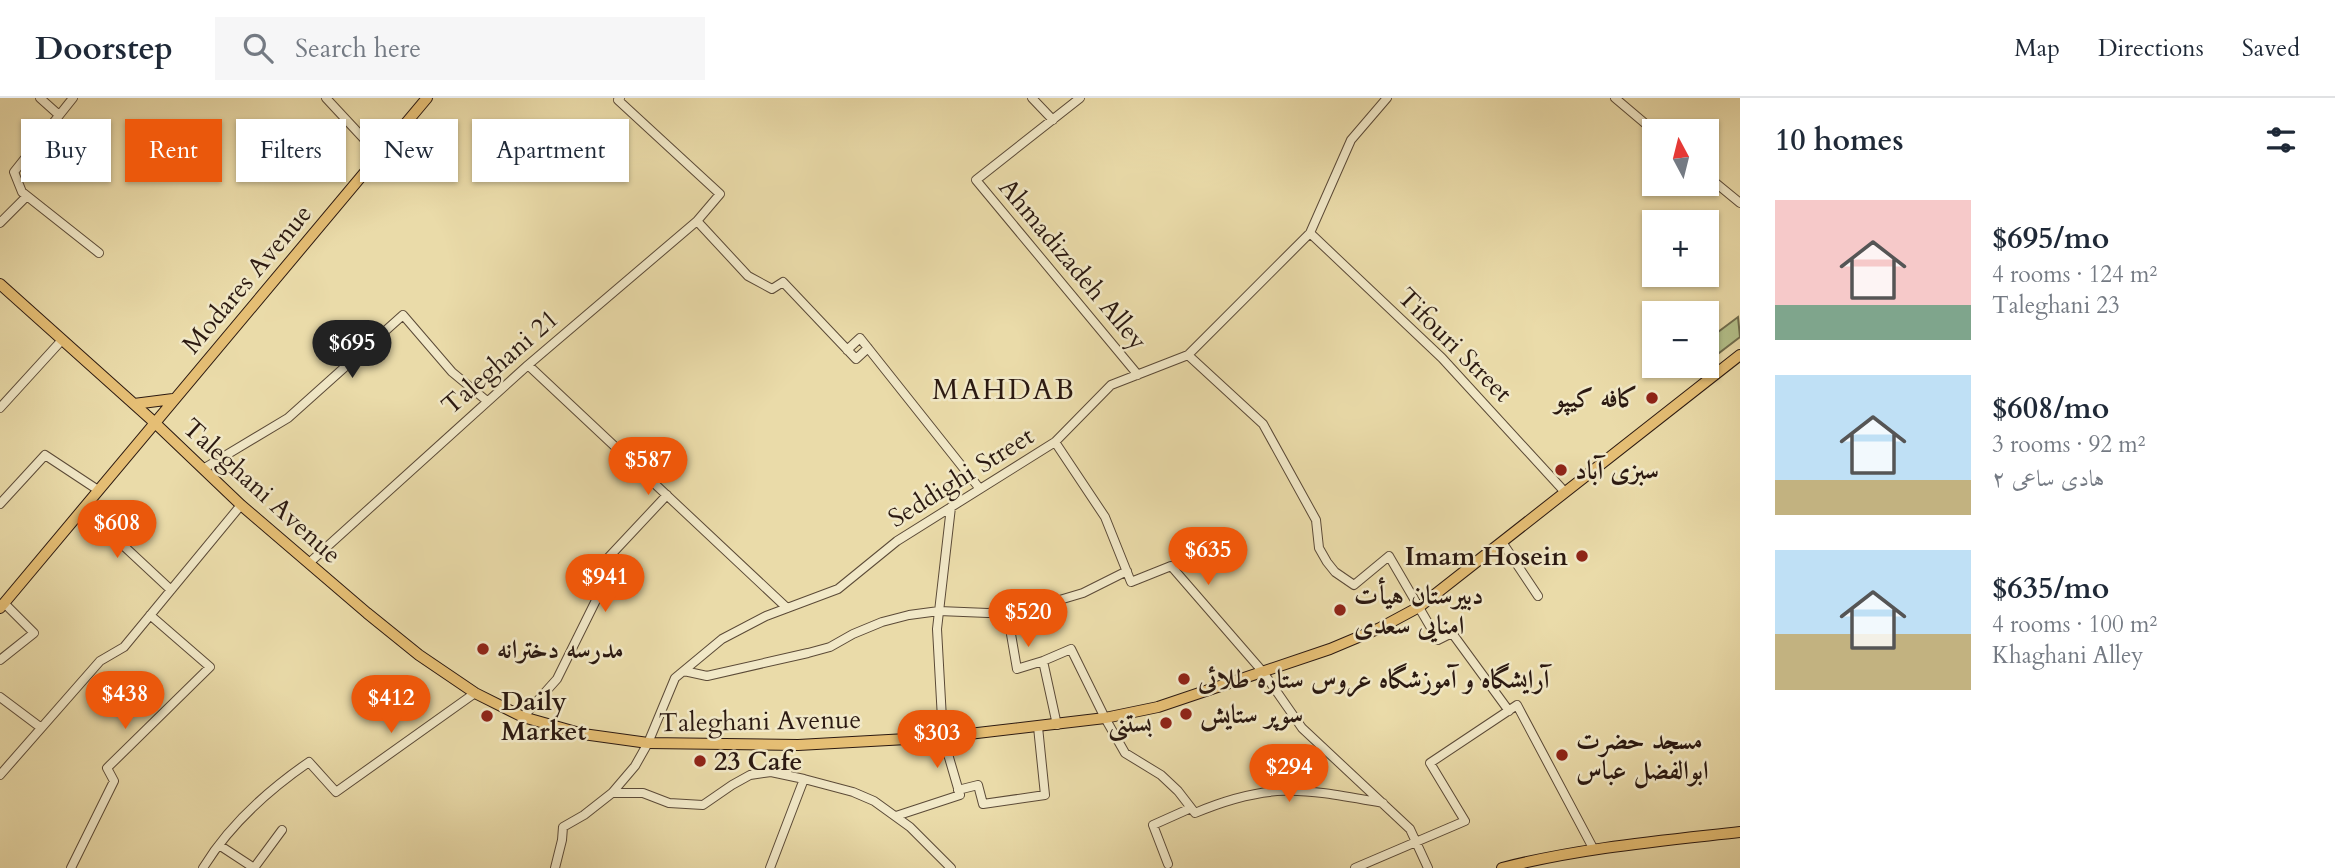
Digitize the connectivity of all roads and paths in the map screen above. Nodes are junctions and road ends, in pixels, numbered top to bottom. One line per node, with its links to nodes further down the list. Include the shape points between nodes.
1 (40, 98): 10 (street)
2 (73, 98): 10 (street)
3 (326, 98): 14 (street)
4 (427, 98): 11 (main road, Modares Avenue)
5 (1032, 98): 12 (street)
6 (1080, 98): 12 (street)
7 (1387, 98): 21 (street, Seddighi Street, via 1351,140)
8 (1615, 98): 13 (street)
9 (619, 99): 19 (street, Taleghani 21, via 720,194)
10 (59, 115): 17 (street, via 14,172)
11 (409, 119)
12 (1053, 120): 30 (street, Ahmadizadeh Alley, via 976,180)
13 (1642, 121)
14 (360, 135)
15 (360, 178): 31 (main road, Modares Avenue)
16 (1719, 186): 18 (street)
17 (27, 196): 20 (street); 22 (street)
18 (1740, 203)
19 (696, 221): 26 (street, via 747,276 772,289 783,282); 29 (street, Taleghani 21)
20 (0, 223)
21 (1310, 233): 27 (street, Seddighi Street); 40 (street, Tifouri Street, via 1443,358)
22 (99, 253)
23 (0, 284): 24 (main road, Taleghani Avenue)
24 (62, 340): 33 (main road, Taleghani Avenue); 34 (street)
25 (868, 348): 26 (street, via 856,359); 26 (street, via 860,338); 38 (street)
26 (847, 350)
27 (1188, 355): 30 (street, Seddighi Street); 52 (street, via 1263,425 1316,520 1320,548 1335,572 1354,585 1389,556)
28 (1740, 355): 40 (main road, Taleghani Avenue)
29 (528, 365): 32 (street, Taleghani 21); 41 (street)
30 (1138, 374): 36 (street, Seddighi Street, via 1111,385)
31 (173, 399): 33 (main road); 35 (main road, Modares Avenue)
32 (487, 401): 37 (street, via 452,372 403,315 289,418); 47 (street, Taleghani 21)
33 (134, 404): 35 (main road, Taleghani Avenue)
34 (0, 408)
35 (154, 422): 37 (main road, Taleghani Avenue); 39 (main road, Modares Avenue)
36 (1055, 442): 38 (street, Seddighi Street); 48 (street, via 1105,517)
37 (203, 469): 43 (main road, Taleghani Avenue)
38 (980, 489): 44 (street, Seddighi Street)
39 (98, 490): 42 (street, via 46,455); 45 (main road, Modares Avenue)
40 (1564, 491): 46 (main road, Taleghani Avenue)
41 (667, 495): 53 (street); 64 (street, via 607,559 606,580 557,679)
42 (0, 504)
43 (241, 505): 47 (main road, Taleghani Avenue); 49 (street)
44 (951, 507): 53 (street, Seddighi Street, via 897,541 838,589); 54 (street)
45 (83, 508): 49 (street); 51 (main road, Modares Avenue)
46 (1502, 542): 50 (street); 52 (main road, Taleghani Avenue)
47 (309, 563): 61 (main road, Taleghani Avenue, via 419,655)
48 (1127, 571): 55 (street, via 1060,601); 60 (street, via 1131,582 1171,566)
49 (170, 590): 56 (street)
50 (1538, 596)
51 (2, 605): 57 (street, via 34,633)
52 (1419, 607): 60 (main road, Taleghani Avenue, via 1380,628); 63 (street, via 1438,640 1452,633)
53 (787, 608): 59 (street, Seddighi Street, via 722,639)
54 (939, 611): 55 (street); 59 (street, via 882,622 830,647 782,659 706,676); 69 (street)
55 (1007, 611): 58 (street, via 1017,669)
56 (150, 615): 67 (street, via 124,647 100,661); 84 (street, via 210,667 107,768 114,781)
57 (0, 660)
58 (1043, 661): 65 (street, via 1071,649); 66 (street)
59 (684, 671): 70 (street, Seddighi Street, via 675,678)
60 (1263, 672): 65 (main road, Taleghani Avenue, via 1158,707); 75 (street, via 1302,728)
61 (475, 693): 64 (main road, Taleghani Avenue); 81 (street, via 336,792 309,762 269,791)
62 (0, 697): 67 (street)
63 (1513, 708): 80 (street, via 1430,764 1465,821); 82 (street)
64 (523, 717): 70 (main road, Taleghani Avenue, via 583,734)
65 (1105, 718): 66 (main road, Taleghani Avenue); 76 (street, via 1125,753 1161,775)
66 (1057, 726): 68 (main road, Taleghani Avenue)
67 (40, 727): 71 (street)
68 (1038, 727): 69 (main road, Taleghani Avenue); 73 (street, via 1045,795 983,804 978,785)
69 (943, 737): 70 (main road, Taleghani Avenue, via 798,745); 73 (street)
70 (648, 743): 74 (street, Seddighi Street)
71 (0, 775)
72 (804, 779): 74 (street, via 771,772 751,775 703,805 669,803 643,793); 77 (street, via 853,792); 87 (street)
73 (959, 792): 77 (street)
74 (612, 793): 86 (street, Seddighi Street, via 563,827)
75 (1382, 803): 76 (street, via 1281,789); 80 (street, via 1410,829)
76 (1193, 811): 83 (street, via 1153,825)
77 (897, 816): 88 (street)
78 (282, 830): 81 (street, via 254,868)
79 (1740, 832): 82 (main road)
80 (1416, 842): 90 (street); 91 (street)
81 (219, 845): 85 (street)
82 (1593, 848): 92 (main road)
83 (1172, 866): 89 (street)
84 (71, 868)
85 (203, 868)
86 (555, 868)
87 (771, 868)
88 (951, 868)
89 (1158, 868)
90 (1355, 868)
91 (1428, 868)
92 (1502, 868)

